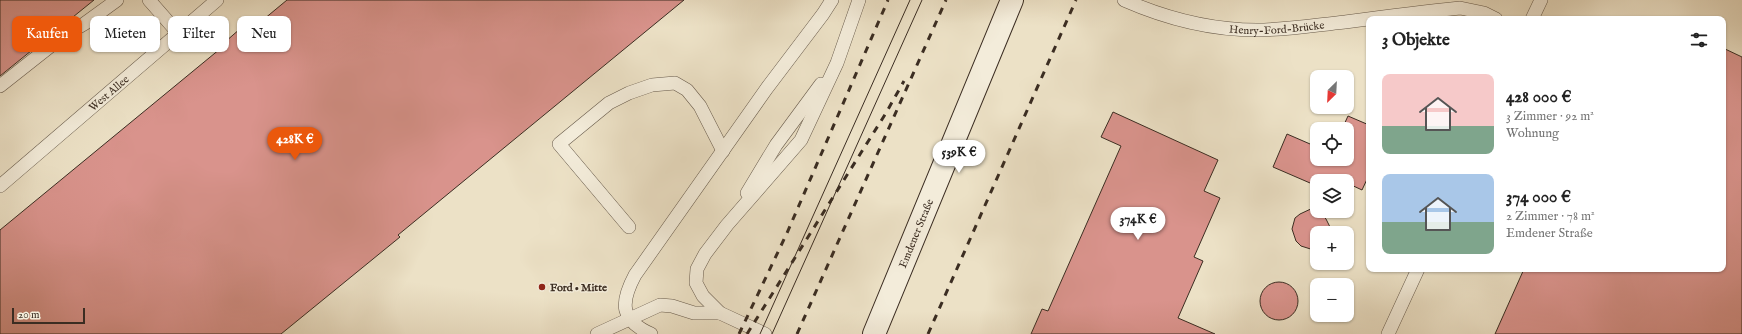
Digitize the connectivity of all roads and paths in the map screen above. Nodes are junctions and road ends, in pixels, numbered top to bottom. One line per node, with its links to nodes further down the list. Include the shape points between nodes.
1 (117, 0): 17 (lane, via 62,37)
2 (149, 0): 14 (lane)
3 (217, 0): 9 (lane, West Allee)
4 (832, 0): 18 (lane)
5 (859, 0): 16 (lane)
6 (1012, 0): 28 (street, Emdener Straße)
7 (1124, 0): 13 (lane, Henry-Ford-Brücke, via 1180,20 1255,30)
8 (1541, 0): 12 (lane)
9 (198, 16)
10 (1392, 16): 11 (lane, Henry-Ford-Brücke, via 1460,8)
11 (1490, 16)
12 (1533, 16)
13 (1366, 19)
14 (168, 22)
15 (168, 42): 19 (lane, West Allee)
16 (837, 63): 20 (lane, via 776,145); 20 (lane, via 801,140)
17 (0, 86)
18 (723, 151): 21 (lane, via 700,106 687,90 675,83 652,85 629,93 603,108 559,144); 24 (lane, via 635,275 625,303)
19 (0, 186)
20 (727, 225): 23 (lane, via 697,269 696,283 703,296)
21 (628, 227)
22 (1417, 272): 29 (lane)
23 (720, 314): 24 (lane, via 694,313 660,305); 27 (lane)
24 (629, 320): 25 (lane); 26 (lane)
25 (597, 334)
26 (651, 334)
27 (765, 334)
28 (874, 334)
29 (1388, 334)

